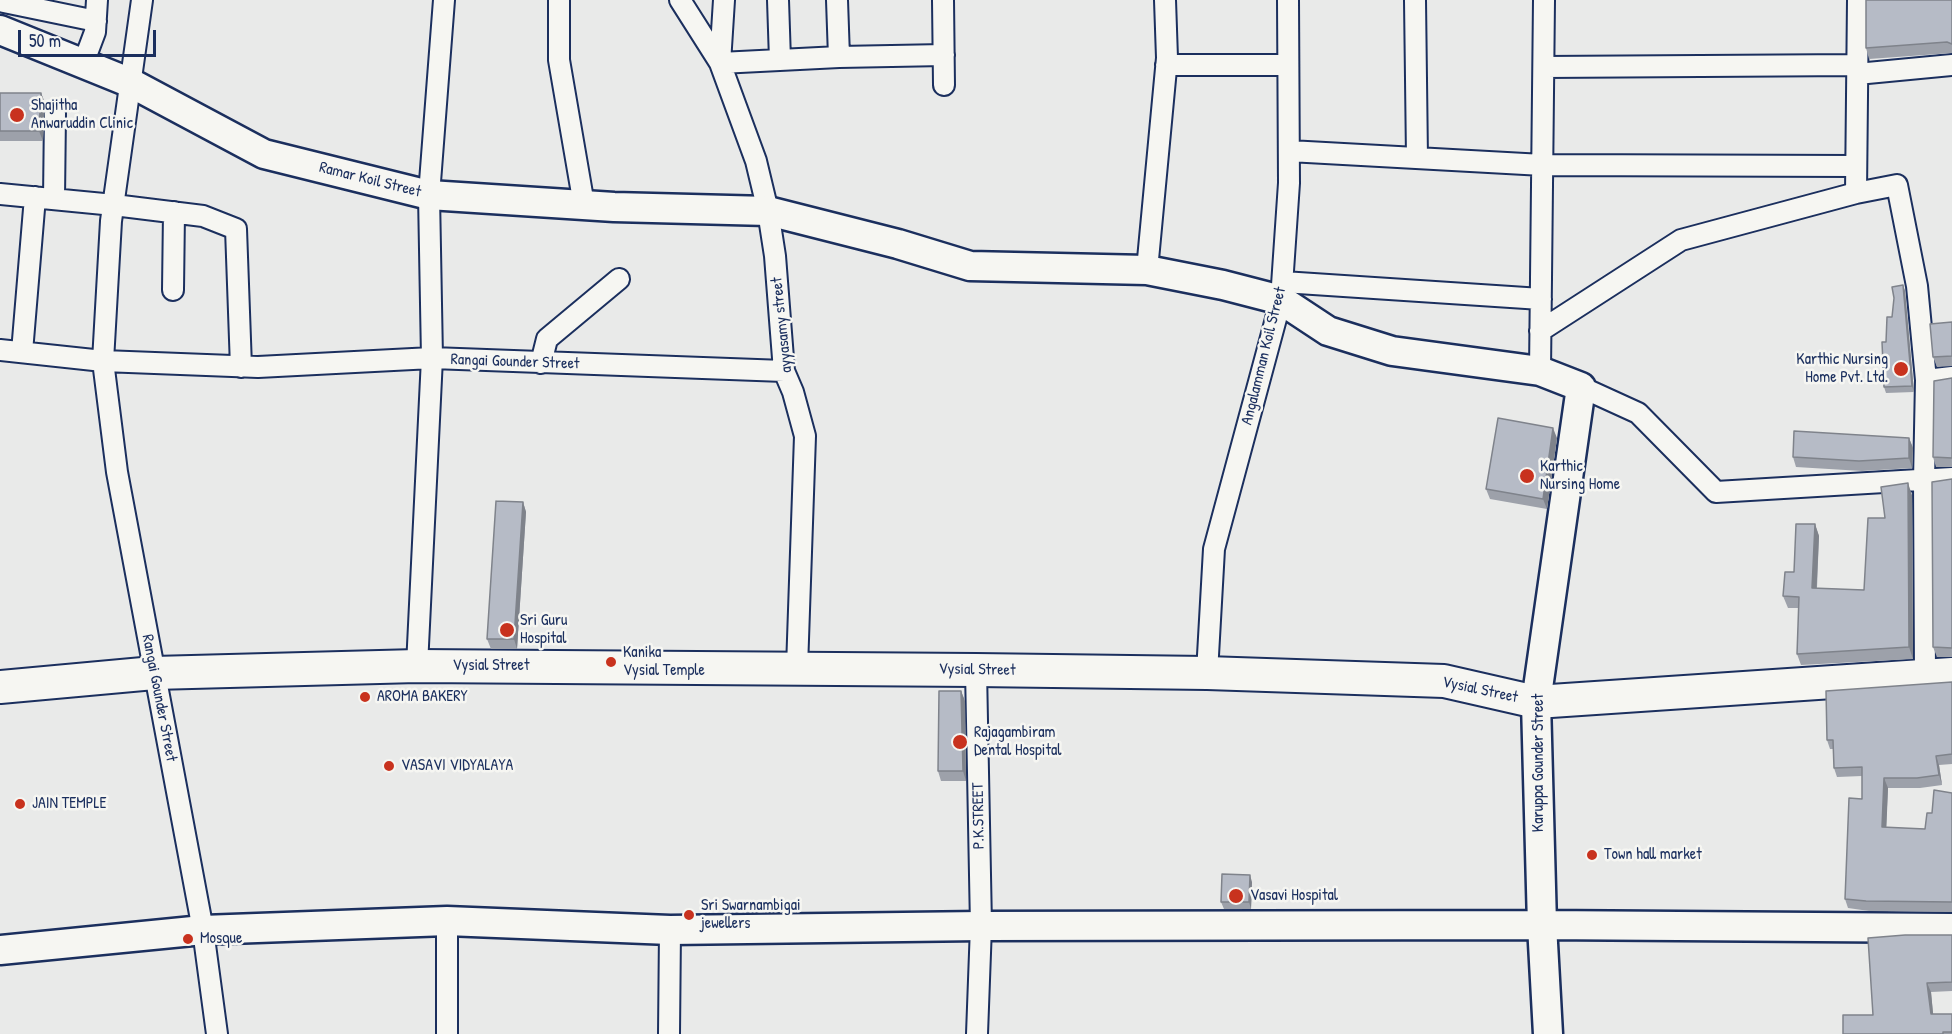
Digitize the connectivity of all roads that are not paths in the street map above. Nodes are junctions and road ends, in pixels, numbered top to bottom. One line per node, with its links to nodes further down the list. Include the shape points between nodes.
1 (97, 0): 16 (street)
2 (142, 0): 28 (street, Rangai Gounder Street)
3 (444, 0): 37 (street)
4 (559, 0): 40 (street, via 559,60)
5 (680, 0): 21 (street, ayyasamy street)
6 (724, 0): 21 (street)
7 (777, 0): 20 (street)
8 (837, 0): 19 (street)
9 (942, 0): 18 (street)
10 (1165, 0): 23 (street)
11 (1288, 0): 24 (street, Angalamman Koil Street)
12 (1415, 0): 32 (street)
13 (1544, 0): 26 (street)
14 (1858, 0): 27 (street)
15 (4, 2): 16 (street)
16 (96, 21): 22 (street)
17 (0, 30): 22 (street, Ramar Koil Street)
18 (944, 55): 19 (street); 29 (street)
19 (839, 57): 20 (street)
20 (780, 60): 21 (street)
21 (720, 63): 41 (street, ayyasamy street, via 756,161)
22 (83, 64): 28 (street, Ramar Koil Street)
23 (1166, 65): 24 (street); 43 (street)
24 (1288, 65): 31 (street, Angalamman Koil Street)
25 (1952, 66): 27 (street)
26 (1544, 68): 27 (street); 33 (street)
27 (1857, 69): 34 (street)
28 (130, 83): 37 (street, Ramar Koil Street, via 264,154); 39 (street, Rangai Gounder Street)
29 (944, 85)
30 (55, 114): 38 (street)
31 (1289, 151): 32 (street); 46 (street, Angalamman Koil Street)
32 (1417, 158): 33 (street)
33 (1543, 165): 34 (street); 47 (street)
34 (1856, 166): 35 (street)
35 (1856, 193): 48 (street, via 1680,240); 58 (street, via 1897,185 1917,286)
36 (0, 194): 38 (street)
37 (429, 195): 40 (street, Ramar Koil Street); 51 (street)
38 (44, 198): 39 (street); 50 (street)
39 (114, 205): 42 (street); 52 (street, Rangai Gounder Street)
40 (584, 205): 41 (street, Ramar Koil Street)
41 (768, 211): 43 (street, Ramar Koil Street, via 970,267); 55 (street, ayyasamy street)
42 (174, 212): 45 (street); 54 (street, via 203,216 236,229)
43 (1147, 270): 46 (street, Ramar Koil Street, via 1223,285)
44 (619, 279): 53 (street, via 547,339)
45 (173, 290)
46 (1282, 291): 47 (street); 56 (street, Ramar Koil Street, via 1328,331 1392,351); 66 (street, Angalamman Koil Street, via 1214,549)
47 (1541, 299): 48 (street)
48 (1540, 331): 56 (street)
49 (0, 350): 50 (street, Rangai Gounder Street)
50 (22, 352): 52 (street, Rangai Gounder Street)
51 (432, 358): 53 (street, Rangai Gounder Street); 54 (street, Rangai Gounder Street); 62 (street)
52 (103, 361): 54 (street, Rangai Gounder Street); 65 (street, Rangai Gounder Street, via 117,472)
53 (541, 363): 55 (street, Rangai Gounder Street)
54 (241, 367)
55 (784, 371): 63 (street, ayyasamy street, via 805,436)
56 (1540, 371): 59 (street, Ramar Koil Street)
57 (1952, 377): 58 (street)
58 (1926, 380): 61 (street)
59 (1581, 387): 61 (street, via 1638,413 1716,492); 69 (street, Karuppa Gounder Street)
60 (1952, 478): 61 (street)
61 (1924, 481): 67 (street)
62 (417, 666): 63 (main road, Vysial Street); 65 (main road, Vysial Street)
63 (797, 668): 64 (main road, Vysial Street)
64 (976, 670): 66 (main road, Vysial Street); 71 (street, P.K.STREET)
65 (154, 673): 68 (main road, Vysial Street); 74 (street, Rangai Gounder Street)
66 (1207, 673): 69 (main road, Vysial Street, via 1444,681)
67 (1938, 675): 69 (main road, Vysial Street)
68 (0, 687)
69 (1536, 702): 72 (street, Karuppa Gounder Street)
70 (447, 921): 74 (street); 75 (street); 78 (street)
71 (981, 926): 72 (street); 75 (street); 80 (street, P.K.STREET)
72 (1542, 926): 73 (street); 81 (street, Karuppa Gounder Street)
73 (1952, 928)
74 (203, 930): 76 (street); 77 (street, Rangai Gounder Street)
75 (670, 930): 79 (street)
76 (0, 950)
77 (217, 1034)
78 (447, 1034)
79 (669, 1034)
80 (977, 1034)
81 (1548, 1034)

